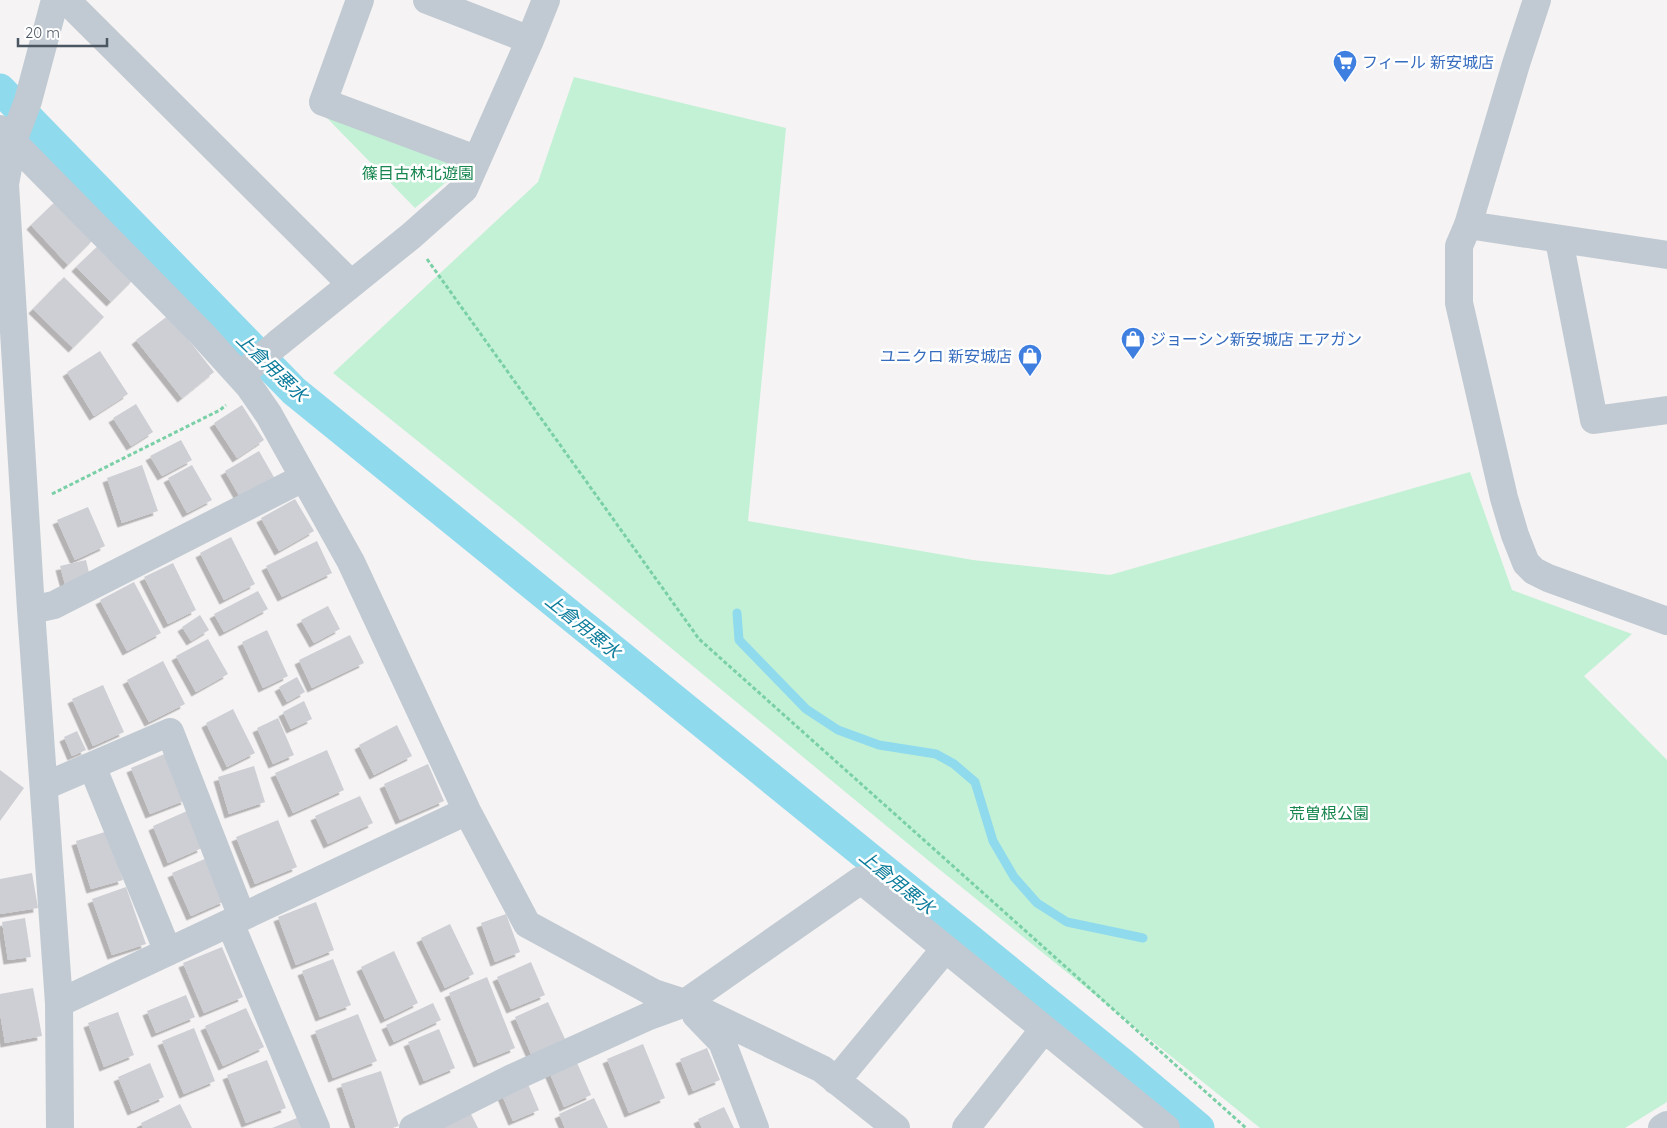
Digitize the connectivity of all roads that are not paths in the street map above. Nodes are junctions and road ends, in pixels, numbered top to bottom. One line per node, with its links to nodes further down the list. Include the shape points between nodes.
1 (55, 0): 8 (street, via 28,101)
2 (66, 0): 13 (street)
3 (360, 0): 9 (street, via 323,102)
4 (427, 0): 7 (street)
5 (546, 0): 7 (street)
6 (1537, 0): 10 (street)
7 (530, 40): 9 (street)
8 (6, 135): 14 (street); 17 (street, via 5,184)
9 (476, 159): 13 (street, via 464,190)
10 (1468, 225): 11 (street); 18 (street, via 1459,246 1459,303 1504,498 1526,563 1548,578)
11 (1559, 240): 12 (street); 15 (street, via 1594,420)
12 (1667, 255)
13 (351, 284): 14 (street, via 277,344)
14 (245, 381): 16 (street, via 269,415)
15 (1667, 410)
16 (303, 478): 17 (street, via 54,605); 21 (street, via 351,562)
17 (31, 610): 20 (street)
18 (1667, 621)
19 (92, 766): 20 (street); 22 (street, via 170,732); 24 (street)
20 (44, 786): 25 (street)
21 (467, 811): 22 (street); 26 (street, via 527,924 654,992)
22 (236, 920): 24 (street); 32 (street)
23 (945, 949): 26 (street, via 861,880); 27 (street); 28 (street)
24 (168, 952): 25 (street)
25 (60, 1003): 31 (street)
26 (685, 1003): 28 (street, via 822,1069); 33 (street, via 512,1078); 34 (street, via 722,1042)
27 (1044, 1029): 29 (street); 36 (street)
28 (836, 1081): 35 (street)
29 (1150, 1123)
30 (1667, 1125): 37 (street)
31 (60, 1128)
32 (316, 1128)
33 (413, 1128)
34 (755, 1128)
35 (896, 1128)
36 (966, 1128)
37 (1662, 1128)

